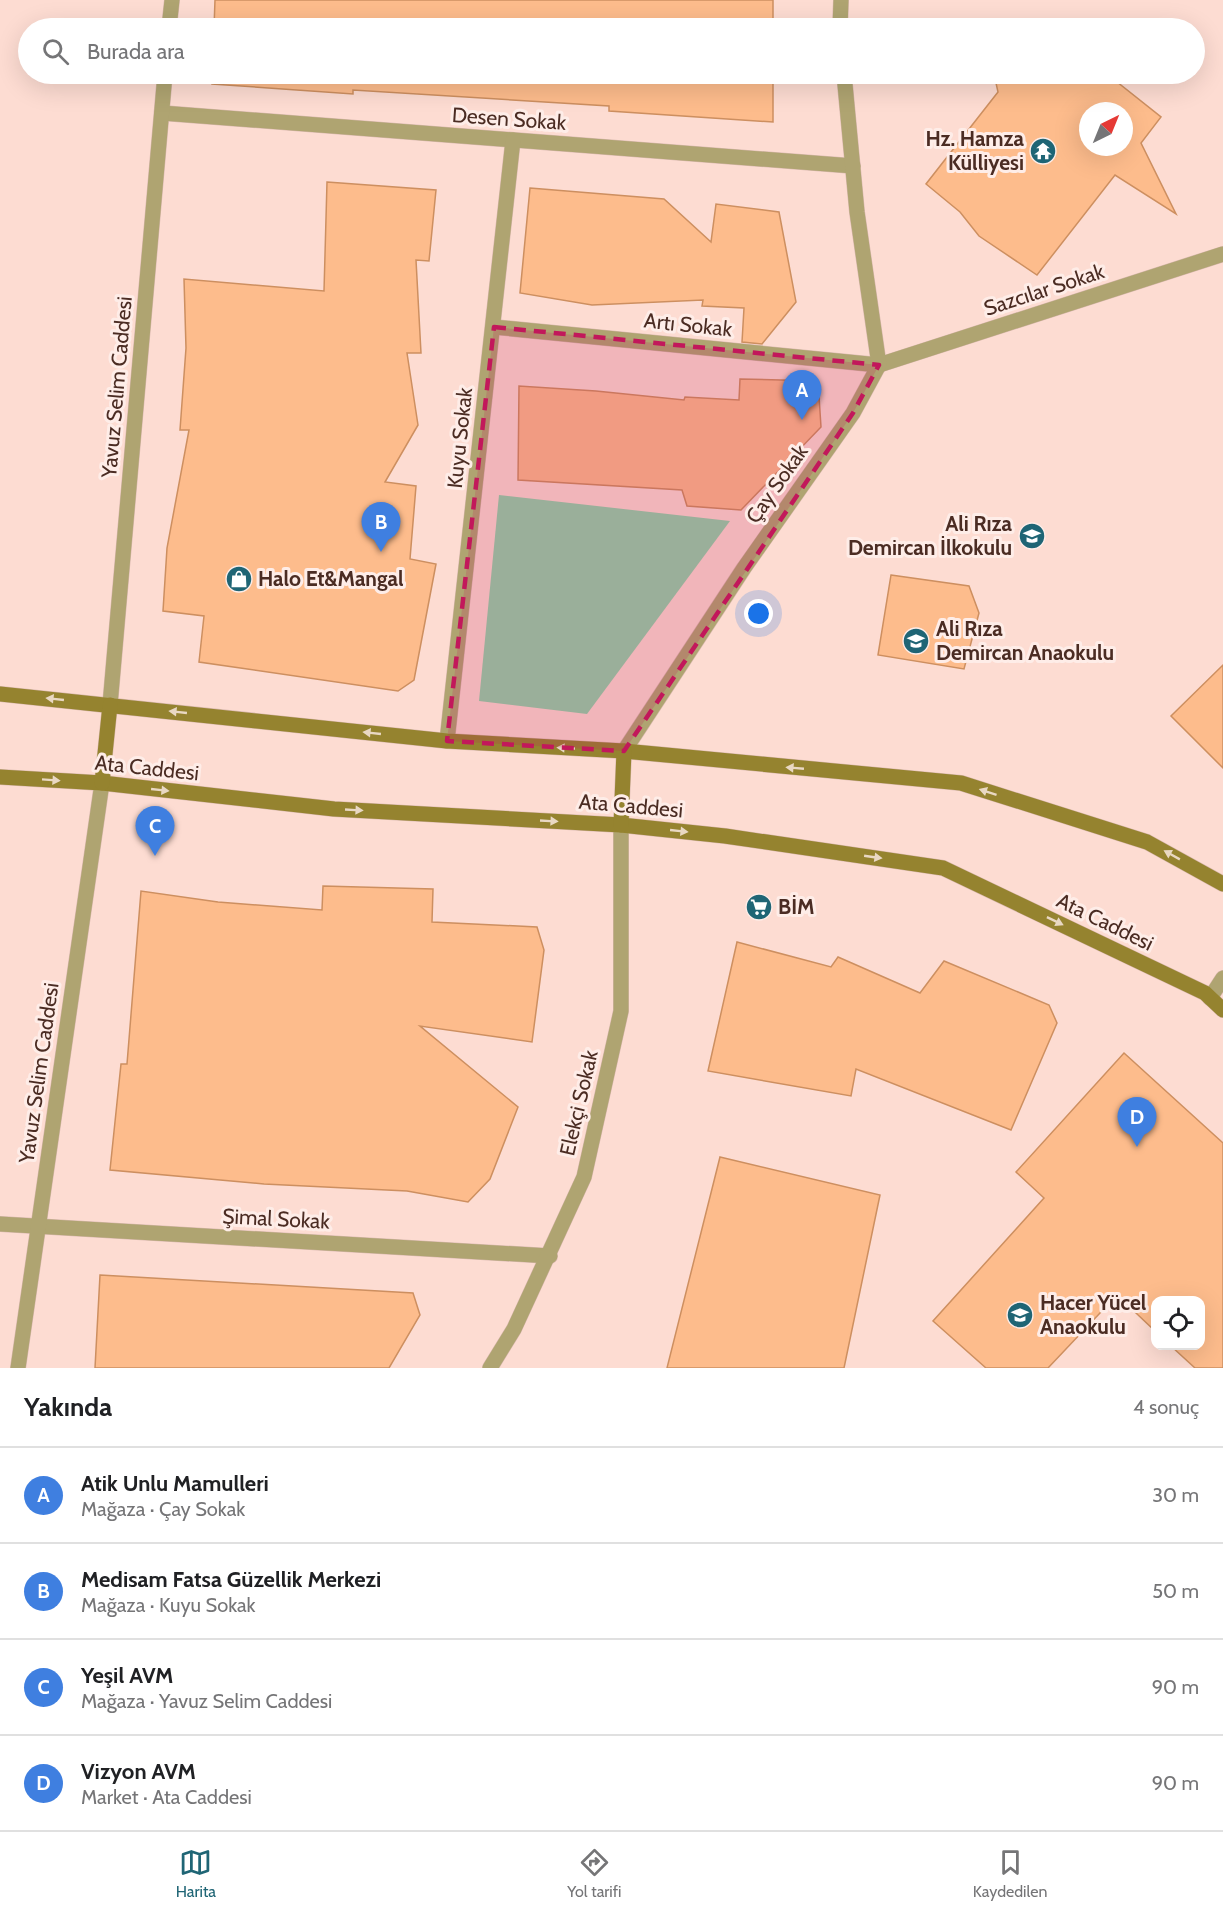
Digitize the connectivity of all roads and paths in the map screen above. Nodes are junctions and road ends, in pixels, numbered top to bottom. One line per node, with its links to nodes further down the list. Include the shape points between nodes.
1 (172, 0): 3 (street)
2 (841, 0): 4 (street)
3 (170, 18)
4 (840, 18)
5 (164, 84): 7 (street, Yavuz Selim Caddesi)
6 (845, 84): 9 (street)
7 (162, 113): 8 (street, Desen Sokak); 14 (street, Yavuz Selim Caddesi)
8 (513, 140): 9 (street, Desen Sokak); 11 (street, Kuyu Sokak)
9 (853, 166): 12 (street)
10 (1223, 254): 12 (street, Sazcılar Sokak)
11 (494, 327): 12 (street, Artı Sokak); 15 (street, Kuyu Sokak)
12 (879, 365): 16 (street, Çay Sokak, via 853,413 744,568)
13 (0, 694): 14 (main road, one-way to 13)
14 (110, 705): 15 (main road, one-way to 14); 18 (main road)
15 (447, 741): 16 (main road, one-way to 15)
16 (624, 751): 19 (main road); 20 (main road, one-way to 16, via 1147,842 961,783)
17 (0, 777): 18 (main road, Ata Caddesi, one-way to 18)
18 (102, 783): 19 (main road, Ata Caddesi, one-way to 19, via 334,809); 25 (street, Yavuz Selim Caddesi)
19 (621, 825): 22 (main road, Ata Caddesi, one-way to 22, via 943,868); 26 (street, Elekçi Sokak, via 621,1011 584,1177)
20 (1223, 884)
21 (1223, 978): 22 (street)
22 (1210, 998): 23 (main road, Ata Caddesi)
23 (1223, 1010)
24 (0, 1224): 25 (street, Şimal Sokak)
25 (38, 1227): 26 (street, Şimal Sokak); 27 (street, Yavuz Selim Caddesi)
26 (550, 1256): 28 (street, Elekçi Sokak)
27 (18, 1368)
28 (490, 1368)

